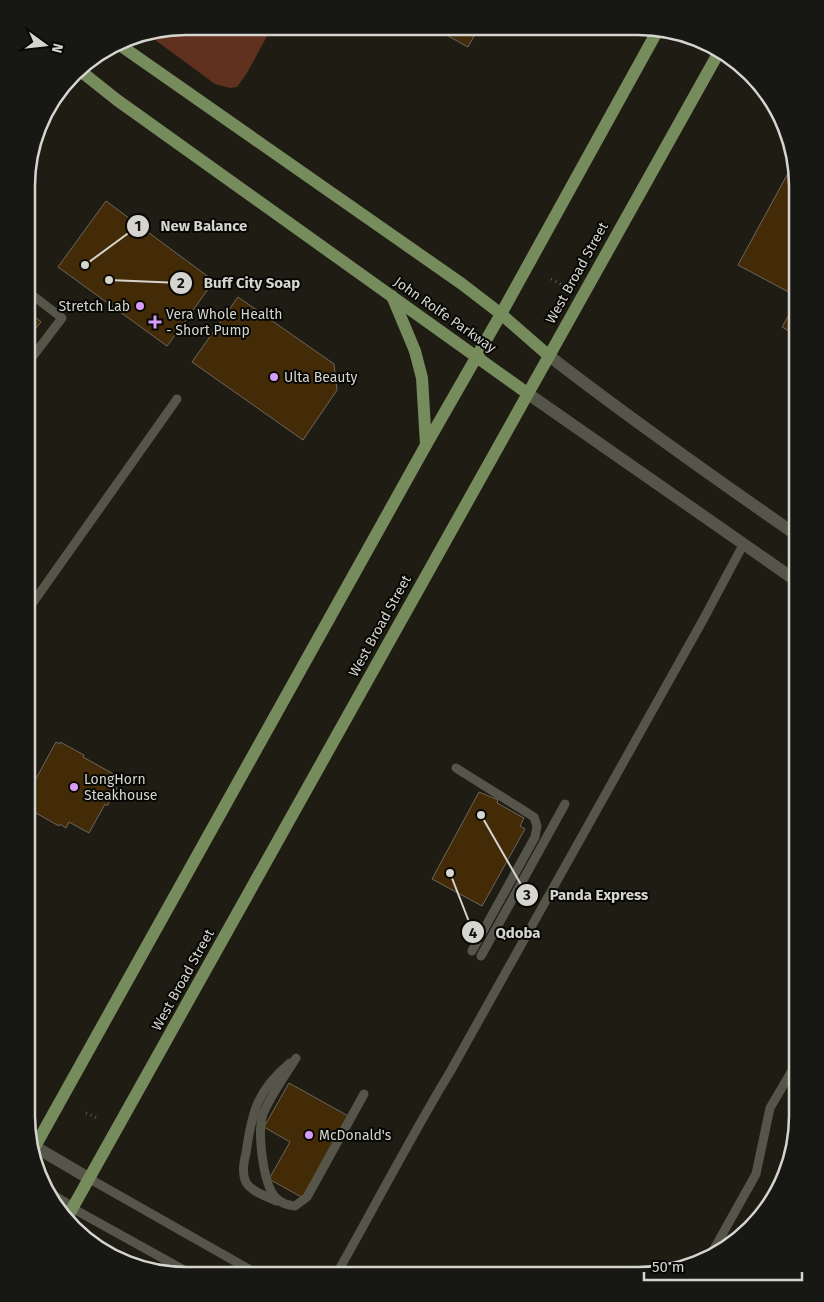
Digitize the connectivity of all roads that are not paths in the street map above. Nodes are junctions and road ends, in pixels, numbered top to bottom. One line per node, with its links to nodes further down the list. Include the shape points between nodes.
1 (655, 36): 7 (main road)
2 (125, 48): 7 (main road)
3 (716, 57): 9 (main road, West Broad Street)
4 (84, 74): 6 (main road, John Rolfe Parkway)
5 (35, 296): 8 (lane, via 62,318)
6 (392, 296): 10 (main road, John Rolfe Parkway); 13 (main road, via 415,351 422,378)
7 (501, 314): 9 (main road); 10 (main road)
8 (35, 353)
9 (548, 354): 11 (main road, West Broad Street); 14 (street, via 685,457)
10 (478, 356): 11 (main road, John Rolfe Parkway); 13 (main road)
11 (527, 393): 15 (street, John Rolfe Parkway); 26 (main road, West Broad Street)
12 (177, 399): 17 (lane)
13 (426, 445): 24 (main road)
14 (789, 530)
15 (743, 545): 16 (street, John Rolfe Parkway); 32 (lane)
16 (789, 576)
17 (35, 600)
18 (456, 768): 20 (lane, via 534,817 537,826 535,838)
19 (564, 804): 21 (lane)
20 (472, 951)
21 (481, 956)
22 (789, 1076): 29 (lane, via 770,1108 756,1174)
23 (364, 1094): 27 (lane, via 308,1198 295,1206)
24 (37, 1140)
25 (39, 1150): 26 (street)
26 (90, 1179): 28 (main road, West Broad Street); 31 (lane)
27 (283, 1204): 27 (lane, via 273,1195 265,1173 260,1148 262,1116 296,1058 261,1094 251,1118 244,1166 245,1180 252,1188)
28 (70, 1212): 30 (lane)
29 (716, 1246)
30 (176, 1267)
31 (245, 1267)
32 (340, 1267)

